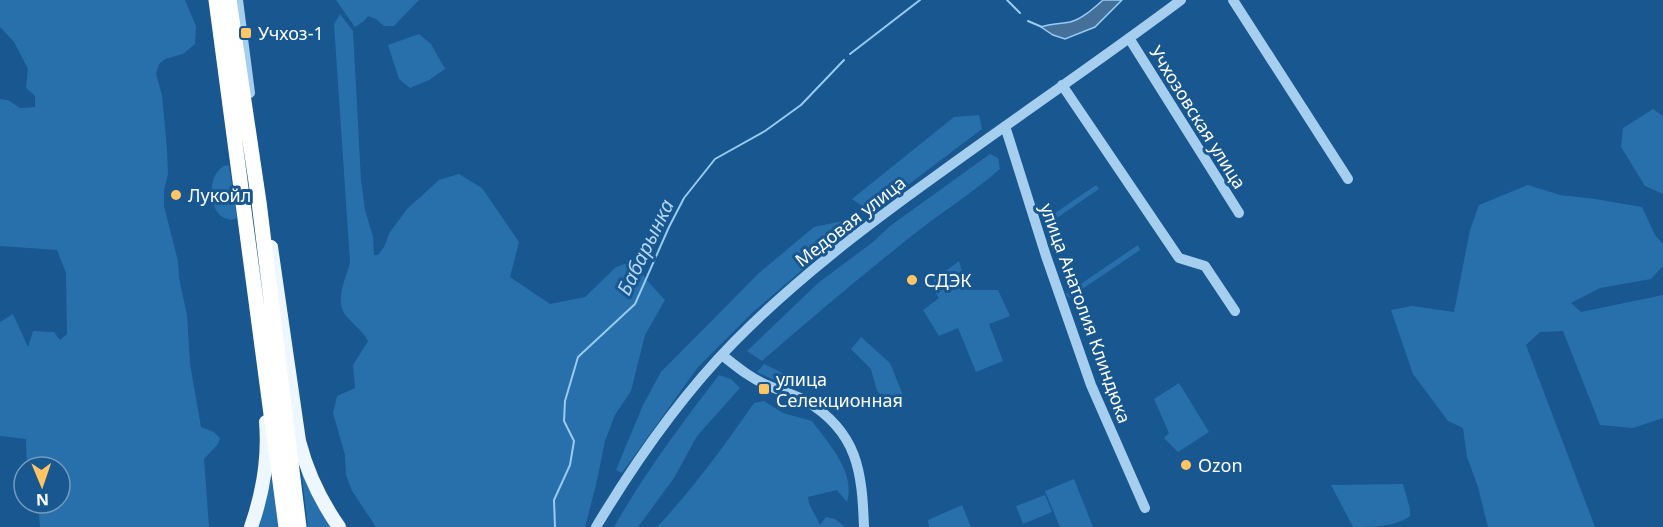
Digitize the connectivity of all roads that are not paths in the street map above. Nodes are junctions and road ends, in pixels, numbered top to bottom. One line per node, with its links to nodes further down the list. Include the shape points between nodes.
1 (211, 0): 7 (street)
2 (216, 0): 7 (highway)
3 (230, 0): 11 (highway)
4 (238, 0): 11 (street, via 251,103)
5 (1181, 0): 8 (street, Медовая улица)
6 (1233, 0): 12 (street)
7 (220, 30): 15 (highway)
8 (1129, 38): 9 (street, Медовая улица); 14 (street, Учхозовская улица)
9 (1062, 85): 10 (street, Медовая улица); 16 (street, via 1179,258 1204,266)
10 (1005, 126): 17 (street, Медовая улица, via 861,230); 18 (street, улица Анатолия Клиндюка, via 1091,385)
11 (250, 141): 13 (highway)
12 (1348, 179)
13 (259, 202): 21 (highway); 22 (main road, via 275,267 299,441 318,493)
14 (1239, 213)
15 (250, 259): 19 (main road, via 267,442 264,480); 20 (highway)
16 (1235, 311)
17 (722, 355): 23 (street, Медовая улица, via 667,422); 24 (street, via 749,376 805,400 828,417 856,460)
18 (1145, 508)
19 (251, 527)
20 (286, 527)
21 (299, 527)
22 (339, 527)
23 (596, 527)
24 (864, 527)

